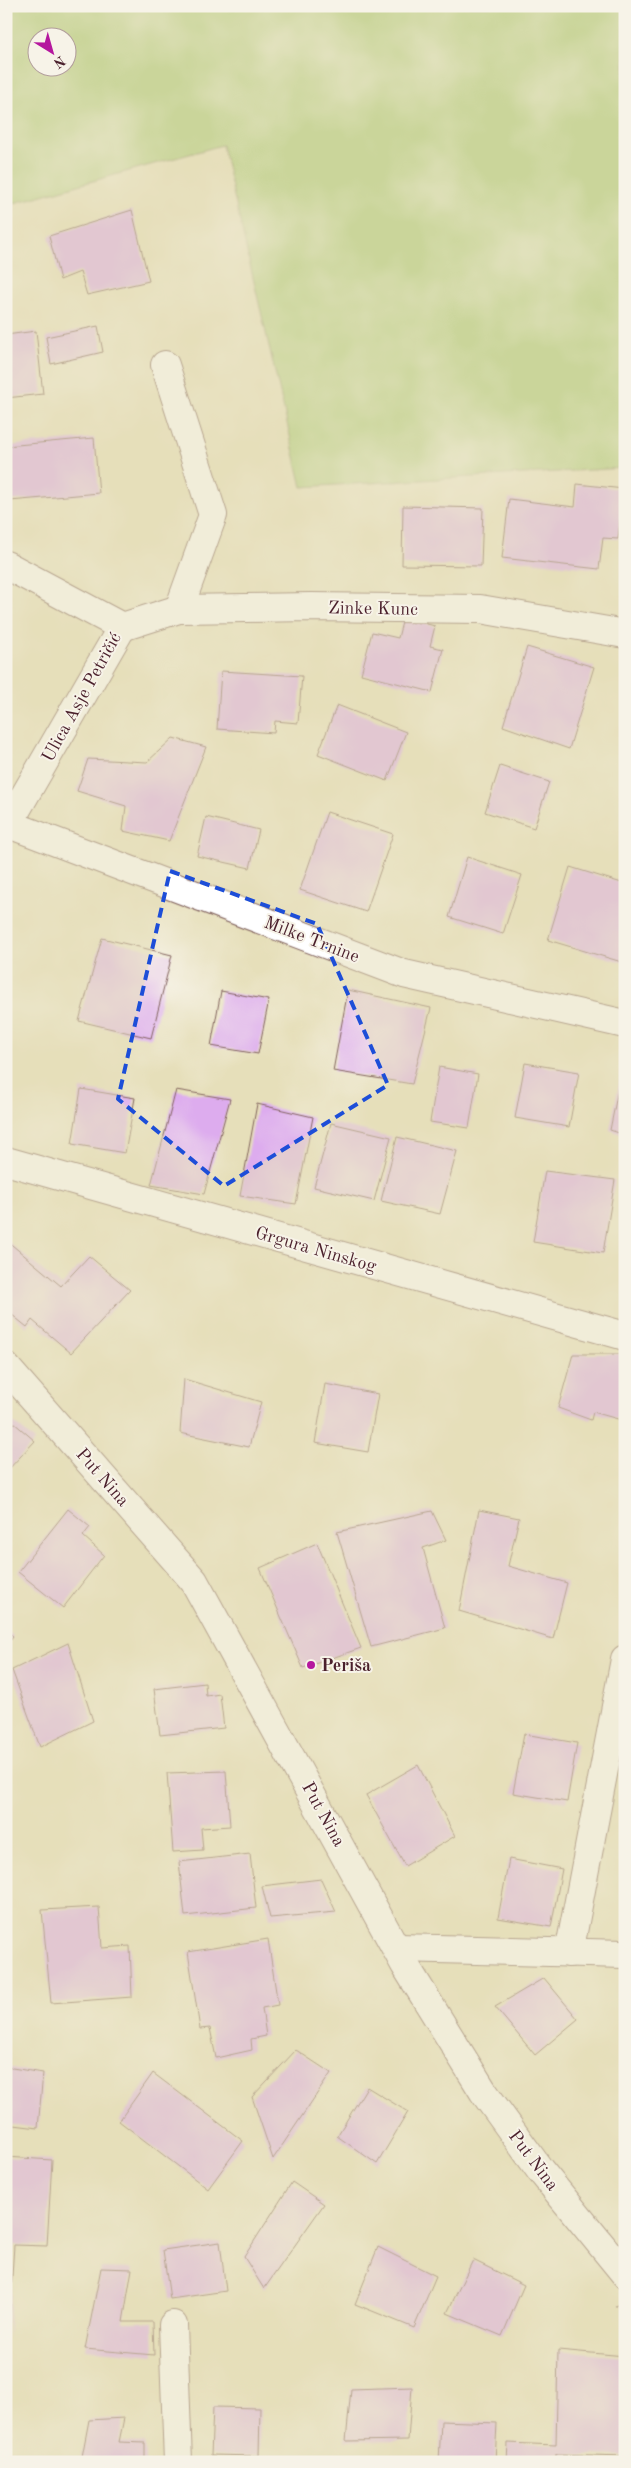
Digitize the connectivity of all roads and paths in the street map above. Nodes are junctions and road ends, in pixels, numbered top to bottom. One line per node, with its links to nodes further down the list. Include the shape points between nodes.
1 (165, 365): 3 (street, via 213,515)
2 (6, 565): 4 (street, Ulica Asje Petričić)
3 (179, 609): 4 (street, Zinke Kunc); 5 (street, Zinke Kunc, via 480,609)
4 (122, 627): 6 (street, Ulica Asje Petričić)
5 (625, 634)
6 (7, 825): 7 (street, Milke Trnine, via 404,974)
7 (625, 1024)
8 (6, 1161): 9 (street, Grgura Ninskog)
9 (625, 1336)
10 (6, 1367): 12 (street, Put Nina, via 194,1581)
11 (625, 1658): 13 (street)
12 (398, 1948): 13 (street); 15 (street, Put Nina, via 483,2091 540,2170)
13 (569, 1953): 14 (street)
14 (625, 1954)
15 (625, 2274)
16 (173, 2325): 17 (street)
17 (178, 2462)

